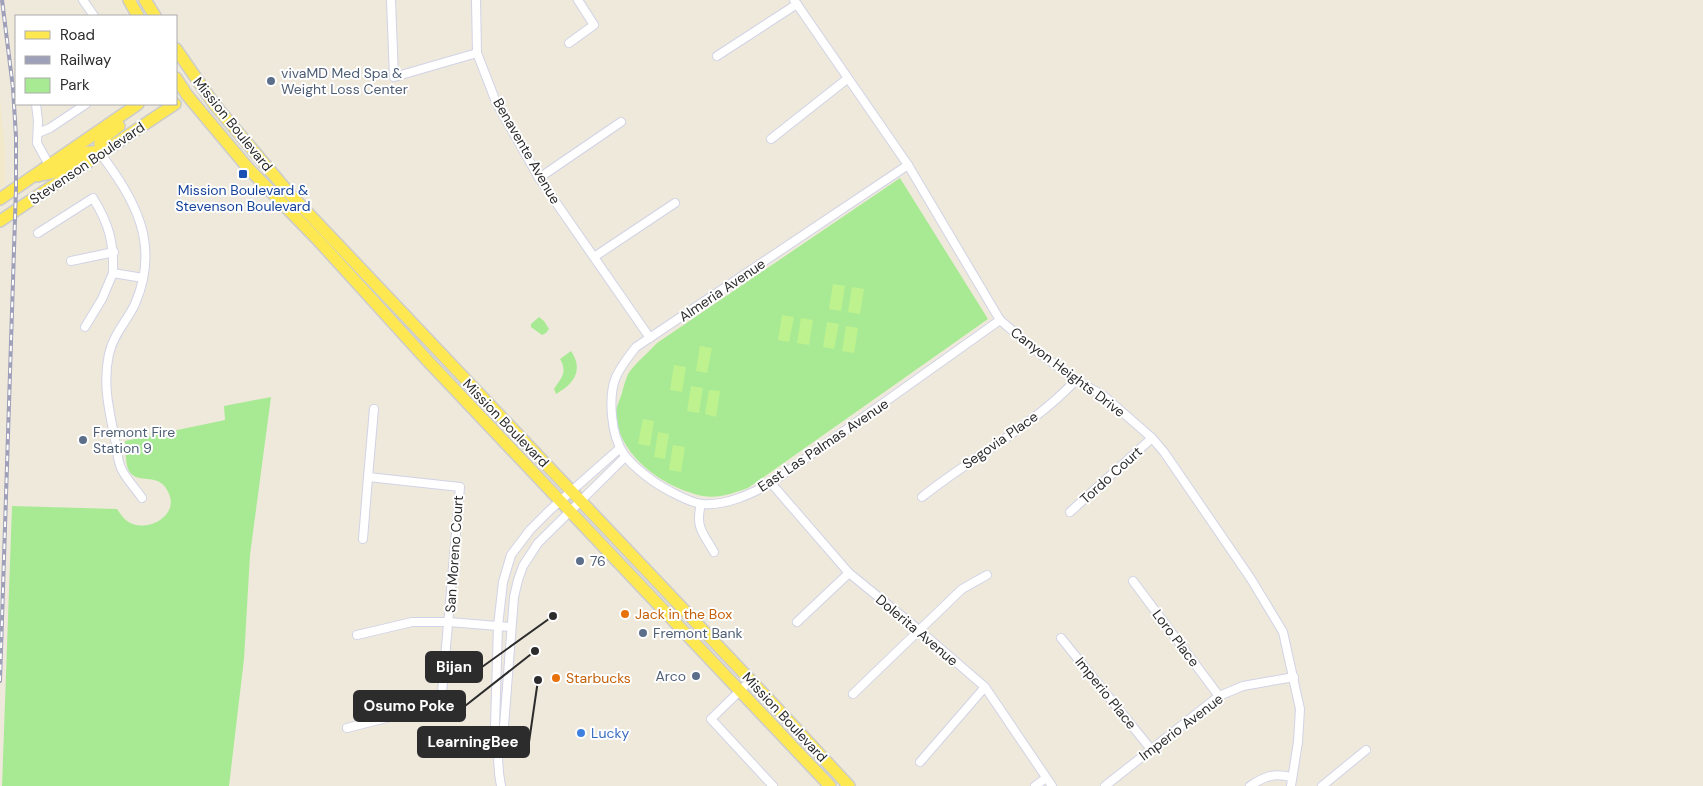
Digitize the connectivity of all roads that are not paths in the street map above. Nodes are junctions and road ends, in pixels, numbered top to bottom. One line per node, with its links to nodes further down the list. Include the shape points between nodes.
1 (83, 0): 8 (street)
2 (130, 0): 9 (main road)
3 (145, 0): 10 (main road)
4 (391, 0): 13 (street, via 394,78)
5 (476, 0): 13 (street, Benavente Avenue)
6 (578, 0): 11 (street, via 594,25)
7 (795, 2): 14 (street); 16 (street, Canyon Heights Drive)
8 (92, 15)
9 (138, 15)
10 (154, 15)
11 (569, 44)
12 (178, 52): 18 (main road, Mission Boulevard)
13 (477, 53): 32 (street, Benavente Avenue, via 496,102)
14 (717, 56)
15 (178, 79): 18 (main road)
16 (847, 79): 28 (street); 31 (street, Canyon Heights Drive)
17 (178, 81): 19 (main road, Mission Boulevard)
18 (200, 85): 19 (main road, Stevenson Boulevard); 53 (main road, Mission Boulevard, via 289,193)
19 (186, 95): 20 (main road, Stevenson Boulevard); 56 (main road, Mission Boulevard, via 248,168)
20 (178, 101)
21 (36, 105): 27 (street)
22 (84, 105): 27 (street)
23 (137, 105): 30 (main road, Stevenson Boulevard)
24 (146, 105): 29 (main road, via 103,138)
25 (173, 105): 29 (main road, Stevenson Boulevard)
26 (621, 122): 32 (street)
27 (38, 133): 30 (street, via 38,143)
28 (771, 139)
29 (100, 153): 33 (main road, via 84,153 54,172); 36 (main road, Stevenson Boulevard); 42 (street, via 126,190 139,218 145,248)
30 (49, 165): 33 (main road, Stevenson Boulevard)
31 (908, 165): 43 (street, Canyon Heights Drive); 45 (street, Almeria Avenue)
32 (539, 178): 39 (street, Benavente Avenue)
33 (26, 181): 34 (main road, Stevenson Boulevard)
34 (0, 199)
35 (675, 203): 39 (street)
36 (0, 221)
37 (38, 233): 38 (street, via 94,198 105,218)
38 (114, 252): 40 (street); 41 (street)
39 (594, 257): 45 (street, Benavente Avenue)
40 (71, 261)
41 (113, 273): 42 (street); 44 (street)
42 (143, 278): 55 (street, via 132,309 114,338 105,377 121,469)
43 (1000, 320): 46 (street, Canyon Heights Drive); 52 (street, East Las Palmas Avenue)
44 (85, 327)
45 (650, 338): 49 (street, Almeria Avenue, via 636,347 622,364 612,387 612,420)
46 (1076, 380): 48 (street, Canyon Heights Drive, via 1104,396); 54 (street, Segovia Place, via 1046,408)
47 (374, 409): 51 (street)
48 (1152, 438): 60 (street, Tordo Court); 73 (street, Canyon Heights Drive, via 1251,579 1283,632)
49 (619, 449): 50 (street, Almeria Avenue); 53 (street)
50 (625, 457): 57 (street); 58 (street, East Las Palmas Avenue, via 659,485)
51 (368, 477): 61 (street); 66 (street, San Moreno Court, via 460,487)
52 (771, 483): 58 (street, East Las Palmas Avenue, via 745,497); 63 (street, Dolerita Avenue)
53 (572, 492): 56 (street); 57 (main road, Mission Boulevard)
54 (922, 497)
55 (142, 498)
56 (561, 501): 59 (main road, Mission Boulevard); 68 (street, via 530,530 511,555 503,582)
57 (581, 501): 59 (street); 74 (main road, Mission Boulevard)
58 (701, 504): 62 (street, via 699,526)
59 (571, 511): 69 (street, via 538,543 523,566 514,597); 76 (main road, Mission Boulevard)
60 (1070, 512)
61 (363, 539)
62 (714, 552)
63 (849, 573): 67 (street); 70 (street, Dolerita Avenue)
64 (986, 575): 70 (street, via 962,589)
65 (1134, 581): 78 (street, Loro Place)
66 (449, 622): 68 (street); 71 (street, via 412,622); 79 (street, via 441,704)
67 (797, 622)
68 (498, 626): 69 (street); 80 (street, via 495,726)
69 (511, 628): 80 (street, via 504,726)
70 (919, 630): 75 (street, Dolerita Avenue); 77 (street)
71 (357, 635)
72 (1061, 638): 81 (street, Imperio Place)
73 (1294, 678): 78 (street, Imperio Avenue, via 1243,686); 84 (street, Canyon Heights Drive, via 1300,709)
74 (751, 680): 76 (street); 89 (main road, Mission Boulevard)
75 (985, 687): 83 (street); 85 (street, Dolerita Avenue)
76 (741, 690): 86 (street, via 711,719); 88 (main road, Mission Boulevard)
77 (853, 694)
78 (1218, 696): 81 (street, Imperio Avenue)
79 (347, 728)
80 (499, 738): 87 (street)
81 (1150, 748): 92 (street, Imperio Avenue)
82 (1366, 750): 95 (street)
83 (920, 762)
84 (1292, 777): 93 (street, via 1277,774); 94 (street, Canyon Heights Drive)
85 (1046, 778): 90 (street); 91 (street, Dolerita Avenue)
86 (768, 784)
87 (501, 786)
88 (830, 786)
89 (849, 786)
90 (1035, 786)
91 (1052, 786)
92 (1104, 786)
93 (1250, 786)
94 (1291, 786)
95 (1322, 786)

